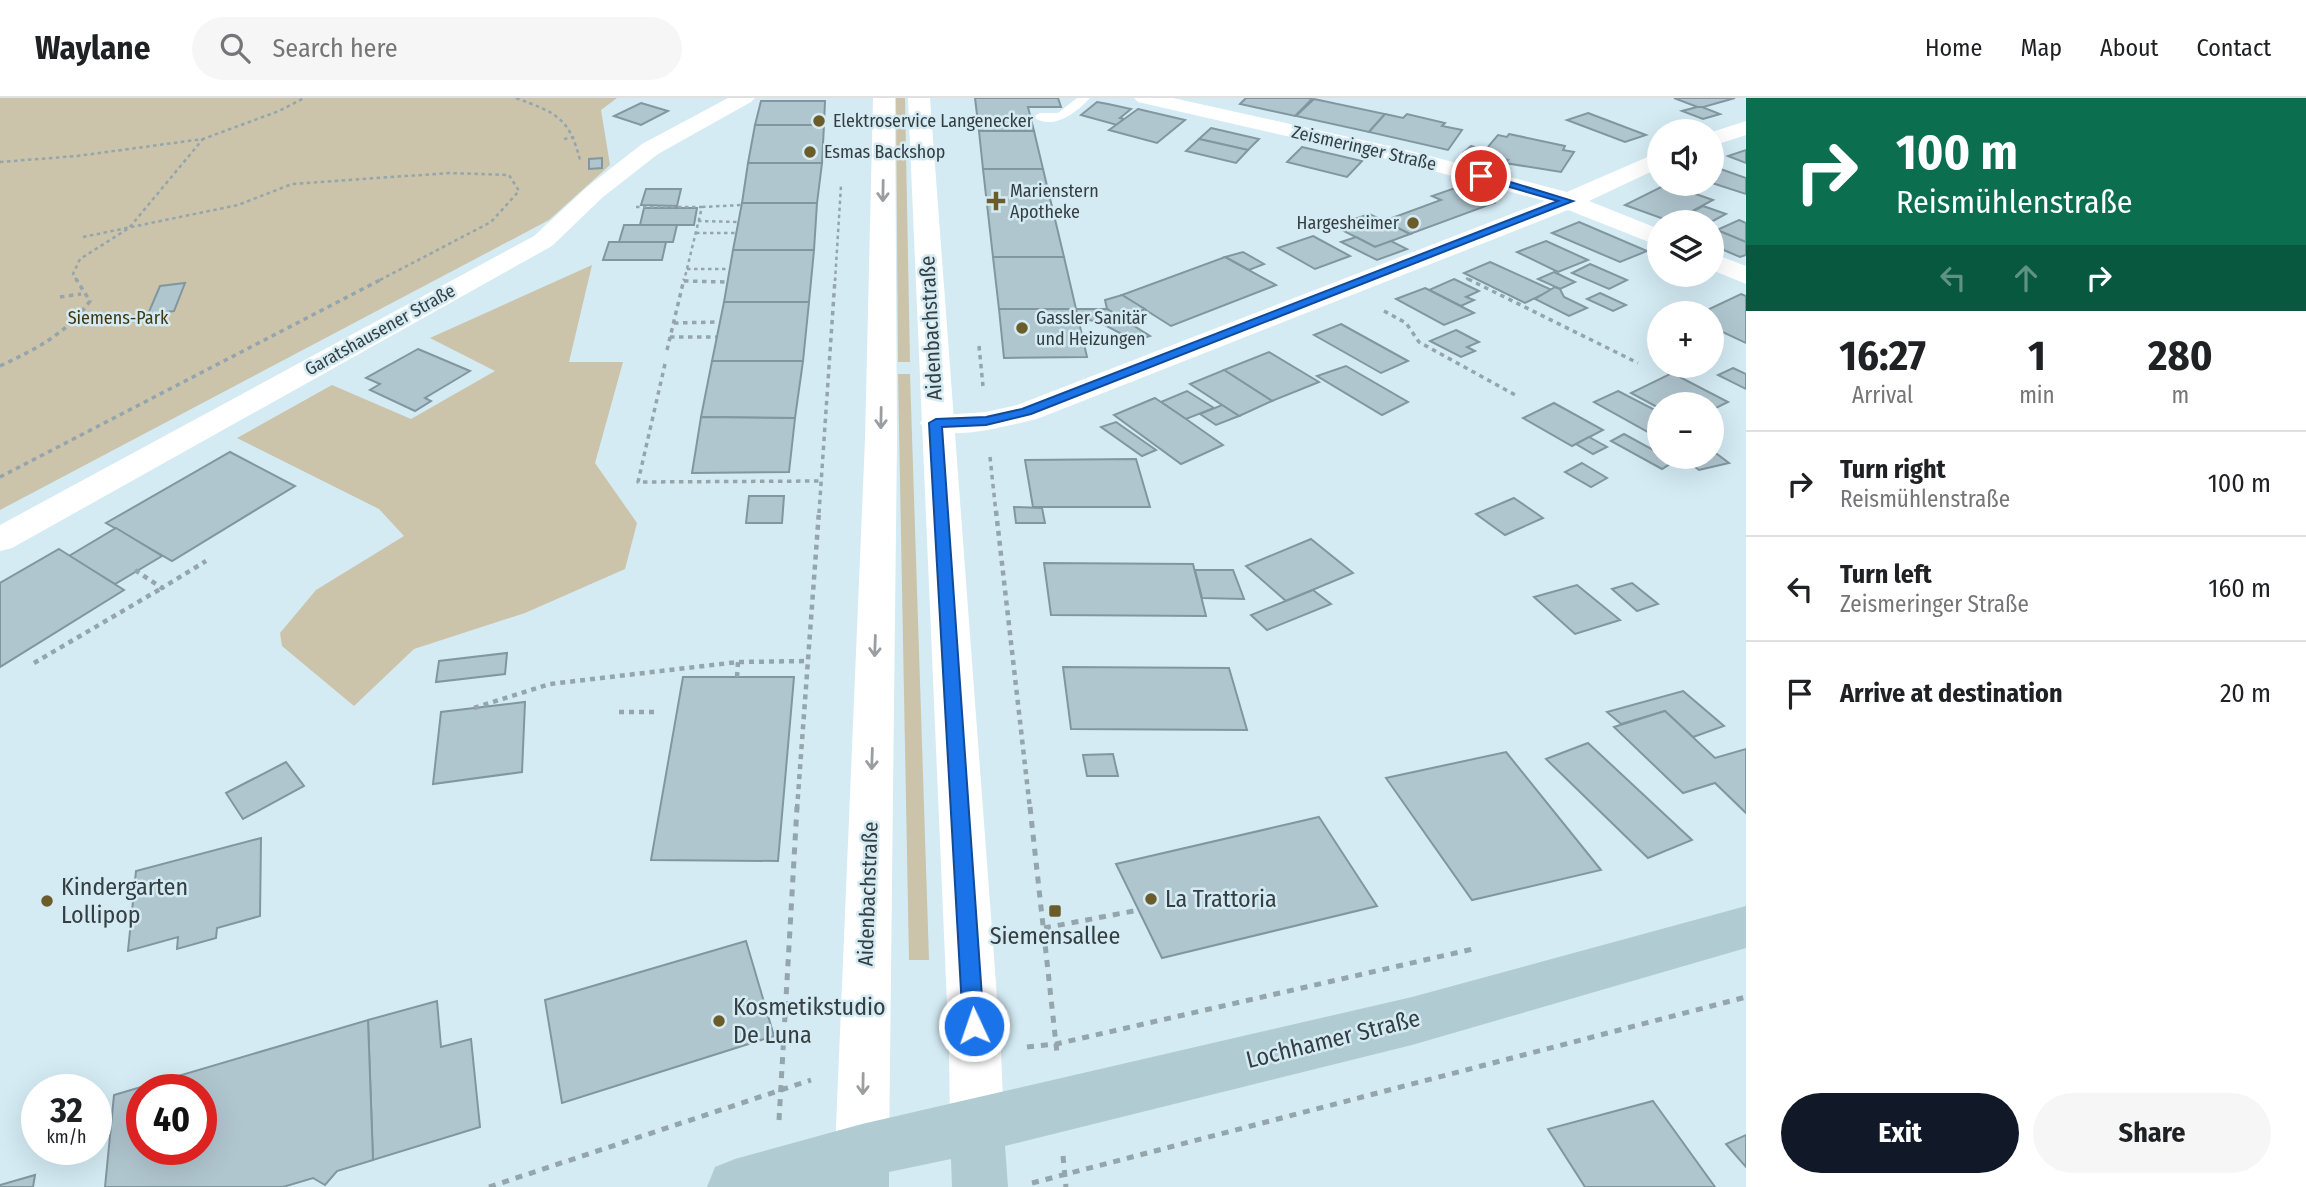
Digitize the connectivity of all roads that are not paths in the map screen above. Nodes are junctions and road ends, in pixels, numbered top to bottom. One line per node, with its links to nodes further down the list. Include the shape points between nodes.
1 (744, 98): 15 (street, Garatshausener Straße, via 650,149 630,171 587,200 544,240)
2 (884, 98): 18 (street, Aidenbachstraße, one-way to 18, via 881,439)
3 (919, 98): 14 (street, Aidenbachstraße)
4 (1084, 98): 6 (lane, via 1061,117)
5 (1145, 98): 10 (street, Zeismeringer Straße, via 1407,157)
6 (1039, 117)
7 (1746, 128): 8 (street)
8 (1724, 135)
9 (1647, 165): 10 (street)
10 (1568, 201): 11 (street, Zeismeringer Straße); 14 (street, via 1026,412 986,421)
11 (1647, 233)
12 (1724, 266): 13 (street)
13 (1746, 276)
14 (936, 423): 17 (street, Aidenbachstraße)
15 (0, 540)
16 (1745, 929): 17 (main road, Lochhamer Straße, via 1412,1021)
17 (977, 1126): 18 (main road, Lochhamer Straße, via 918,1139); 20 (main road, Aidenbachstraße)
18 (862, 1169): 19 (main road)
19 (756, 1181)
20 (1005, 1185)

